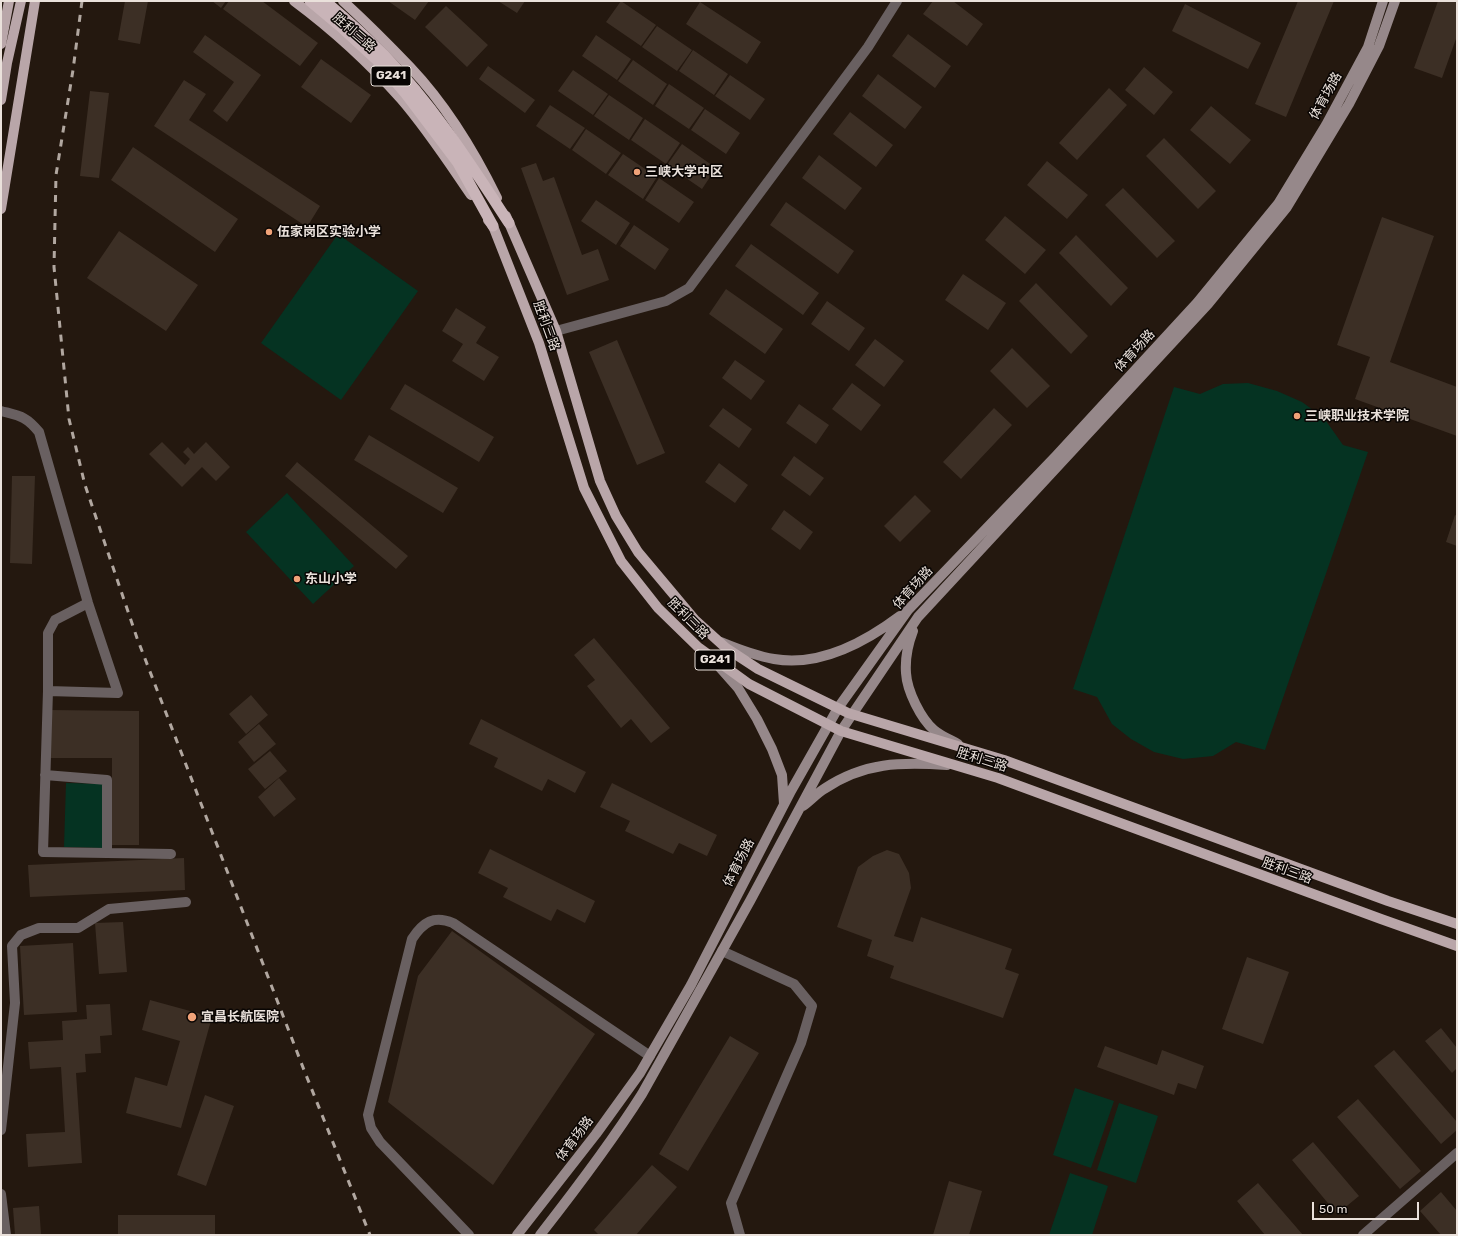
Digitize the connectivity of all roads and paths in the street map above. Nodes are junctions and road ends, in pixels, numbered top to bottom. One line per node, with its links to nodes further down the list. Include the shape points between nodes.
1 (9, 1): 11 (main road)
2 (22, 1): 12 (main road, via 6,63)
3 (35, 1): 14 (main road)
4 (294, 1): 16 (main road, 胜利三路 / G241, via 372,67 403,101)
5 (310, 1): 13 (highway, G241, via 378,62)
6 (325, 1): 13 (highway, G241, via 384,55 413,87)
7 (343, 1): 15 (main road, 胜利三路 / G241, via 411,68 444,109 474,154)
8 (896, 1): 17 (street, via 868,47 689,288 666,301)
9 (1382, 1): 20 (main road, 体育场路, via 1368,47 1326,125 1278,204 1197,303 1056,456)
10 (1395, 1): 21 (main road, 体育场路, via 1379,46 1349,104 1287,207 1208,304)
11 (1, 44)
12 (1, 100)
13 (463, 160): 15 (highway, G241); 16 (highway, G241)
14 (1, 209)
15 (509, 223): 17 (main road, 胜利三路 / G241)
16 (493, 226): 23 (main road, 胜利三路 / G241, via 539,343 584,488 598,516 621,561 658,608)
17 (556, 331): 22 (main road, 胜利三路 / G241, via 600,481 616,516 638,552 694,620)
18 (1, 411): 19 (street, via 22,416 39,432)
19 (88, 603): 24 (street, via 55,620 48,633); 24 (street, via 118,693)
20 (908, 610): 22 (main road, via 882,629 853,645 828,656 800,661 774,659); 25 (main road, 体育场路)
21 (918, 617): 26 (main road, 体育场路); 29 (main road, via 907,652 906,674 911,693 920,713 934,730)
22 (718, 641): 25 (main road, 胜利三路 / G241, via 758,669)
23 (710, 656): 27 (main road, 胜利三路 / G241, via 749,684); 32 (main road, via 738,688 757,719 782,775)
24 (48, 691): 31 (street)
25 (838, 708): 26 (main road, 胜利三路 / G241); 27 (main road, 体育场路)
26 (852, 714): 28 (main road, 体育场路); 29 (main road, 胜利三路 / G241)
27 (828, 724): 28 (main road, 胜利三路 / G241); 32 (main road, 体育场路)
28 (841, 731): 30 (main road, 胜利三路 / G241); 33 (main road, 体育场路)
29 (963, 748): 37 (main road, 胜利三路 / G241, via 1004,760)
30 (957, 766): 33 (main road, via 886,764 854,773 824,789); 38 (main road, 胜利三路 / G241, via 998,778)
31 (45, 775): 34 (street, via 107,780); 34 (street, via 43,852)
32 (784, 804): 40 (main road, 体育场路, via 691,985)
33 (798, 810): 39 (main road, 体育场路)
34 (107, 853): 35 (street)
35 (171, 854)
36 (186, 902): 41 (street, via 109,909 78,928 39,928 21,935 12,946 16,1003)
37 (1457, 924)
38 (1457, 946)
39 (722, 951): 47 (main road, 体育场路, via 623,1125); 48 (street, via 794,984 812,1006 801,1043 731,1203)
40 (650, 1056): 45 (street, via 453,922 435,919 418,929 412,939 368,1115 371,1128 380,1142); 46 (main road, 体育场路, via 596,1134)
41 (1, 1130)
42 (1457, 1153): 49 (street)
43 (1, 1194): 44 (street)
44 (6, 1235)
45 (469, 1235)
46 (517, 1235)
47 (540, 1235)
48 (740, 1235)
49 (1363, 1235)

